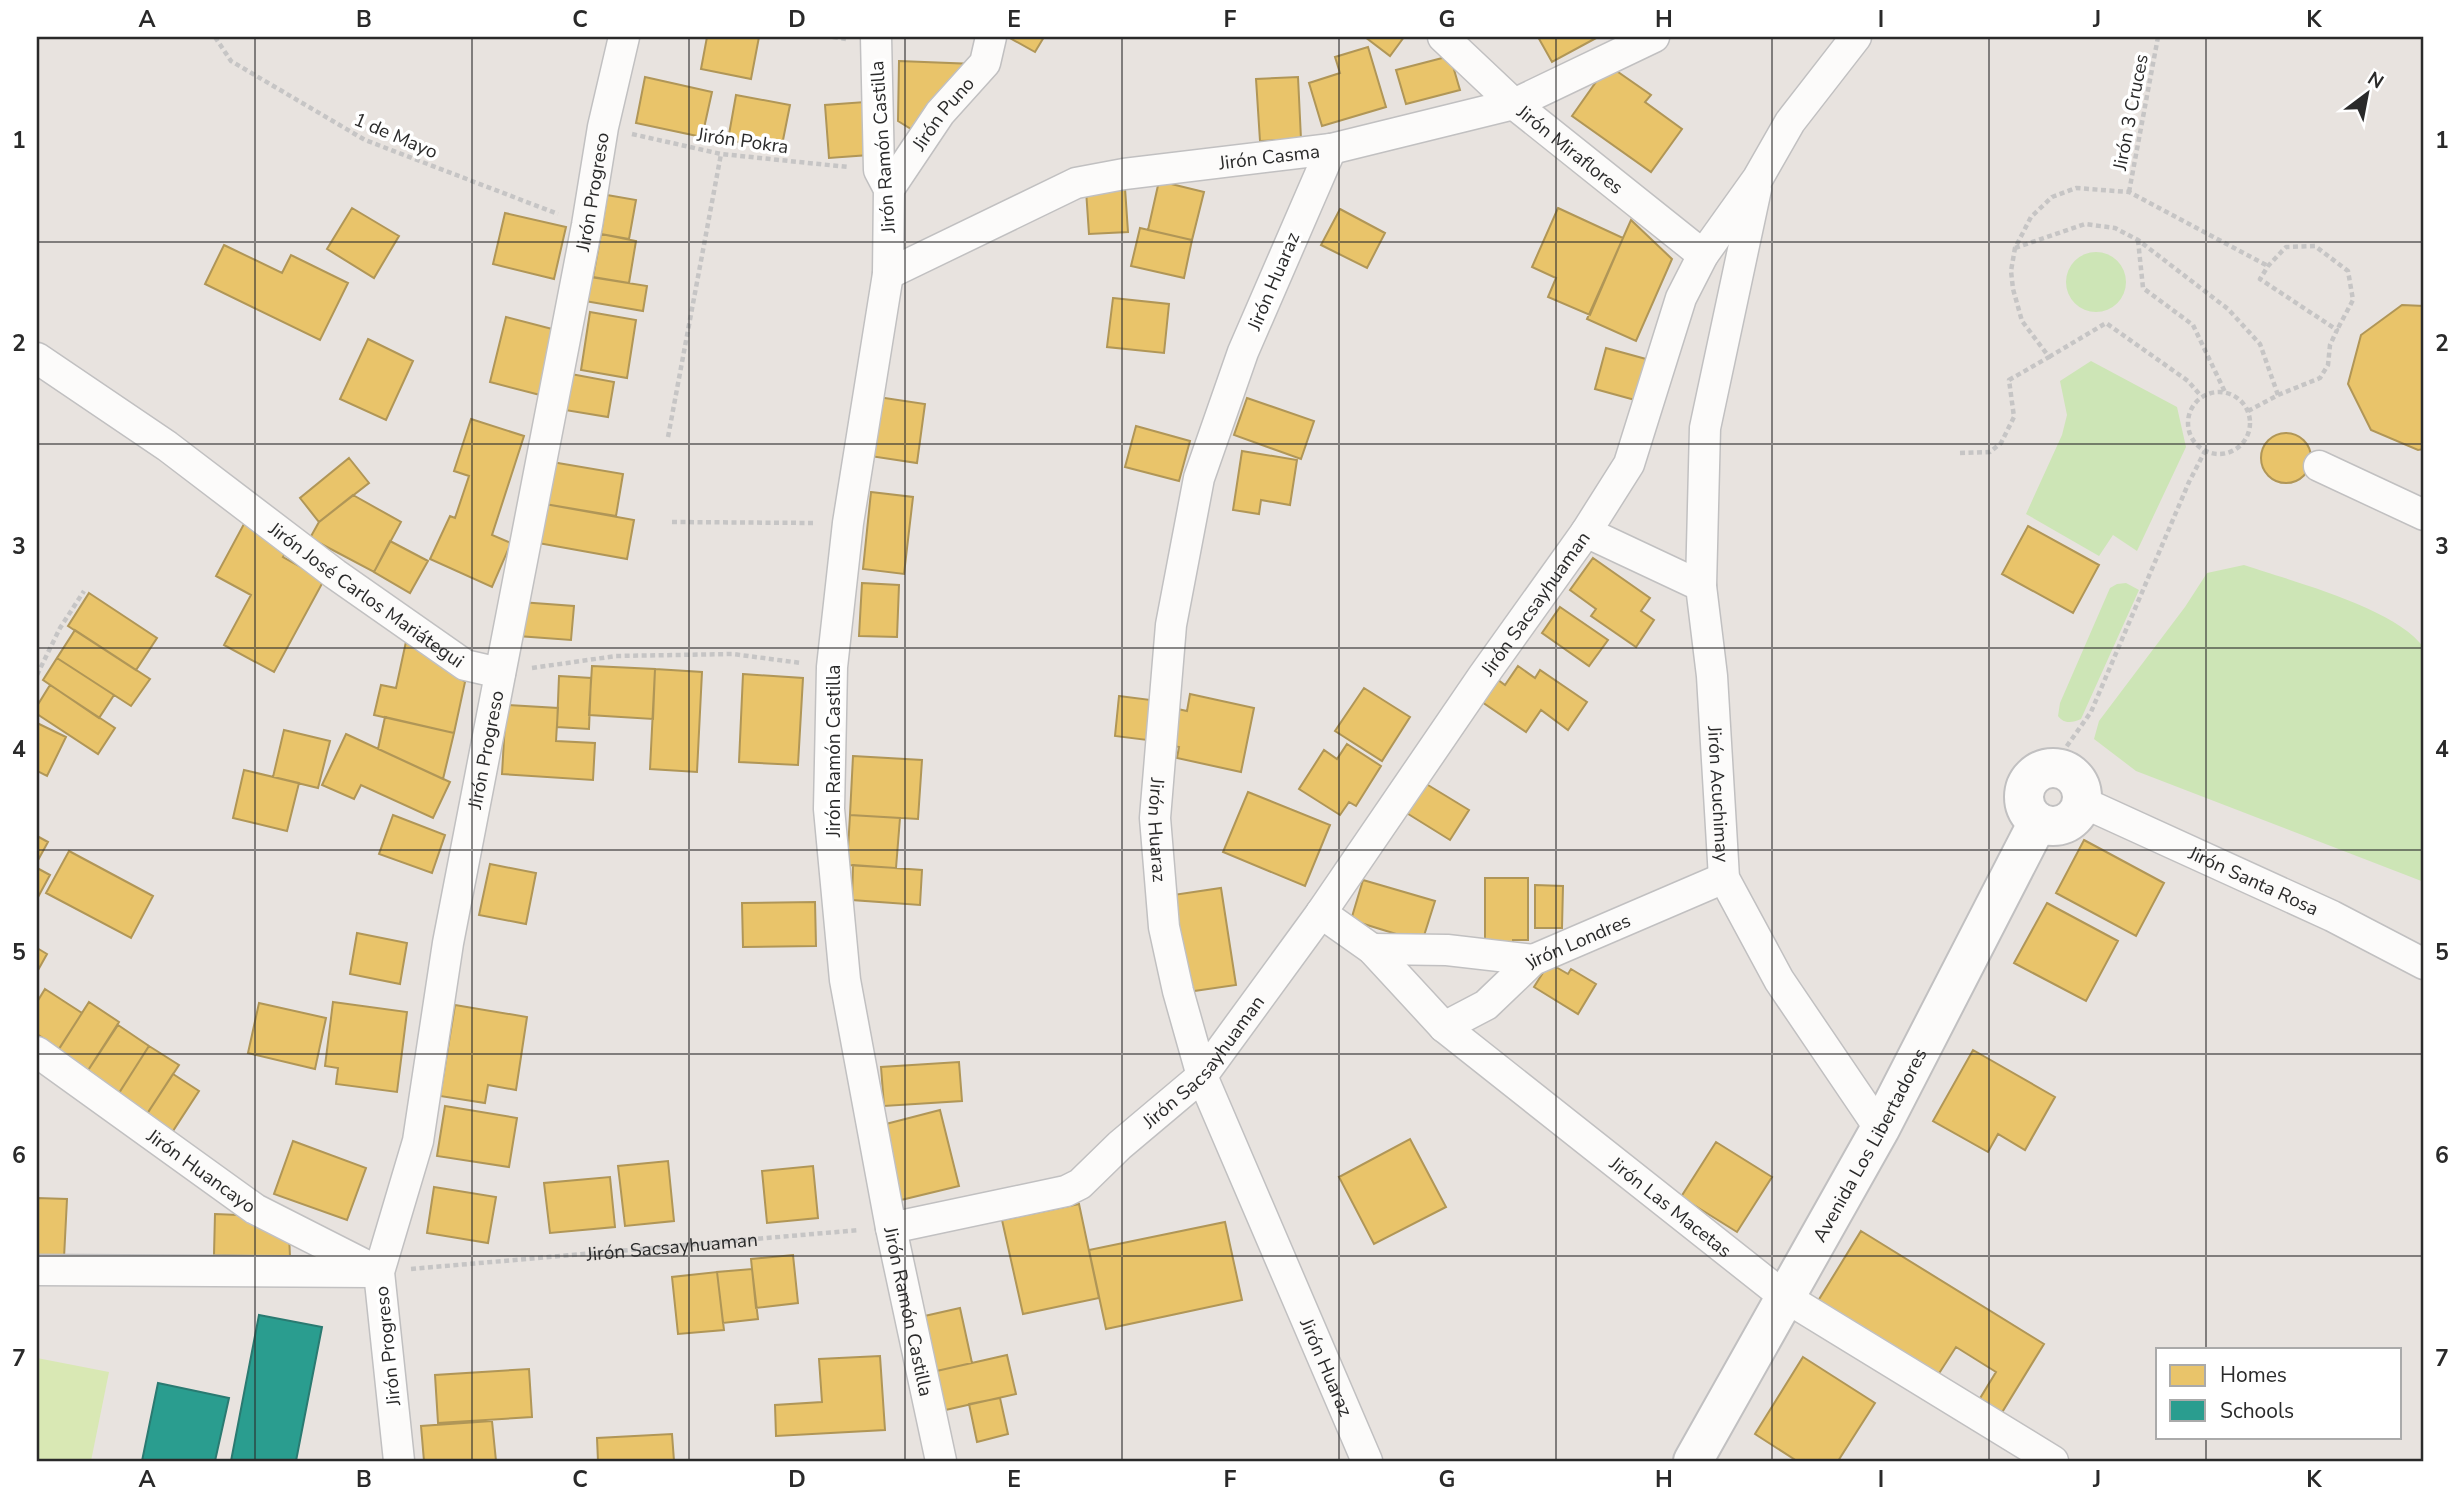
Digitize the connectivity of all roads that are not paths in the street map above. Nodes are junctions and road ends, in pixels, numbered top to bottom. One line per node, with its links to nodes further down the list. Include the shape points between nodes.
1 (624, 37): 18 (street, Jirón Progreso)
2 (876, 37): 10 (street, Jirón Ramón Castilla)
3 (991, 37): 10 (street, Jirón Puno, via 985,63)
4 (1443, 37): 7 (street, Jirón Miraflores)
5 (1654, 37): 7 (street, Jirón Casma)
6 (1856, 37): 9 (street, Jirón Sacsayhuaman, via 1790,122)
7 (1514, 104): 8 (street, Jirón Casma); 11 (street, Jirón Miraflores)
8 (1331, 149): 12 (street, Jirón Casma, via 1076,183); 28 (street, Jirón Huaraz, via 1243,352 1199,478 1171,625 1156,818 1164,927)
9 (1758, 178): 11 (street, Jirón Sacsayhuaman); 17 (street, Jirón Acuchimay, via 1705,428)
10 (884, 180): 12 (street, Jirón Ramón Castilla)
11 (1703, 255): 16 (street, Jirón Sacsayhuaman, via 1681,298 1629,464)
12 (888, 274): 30 (street, Jirón Ramón Castilla, via 848,523 832,667 829,810 845,980)
13 (37, 358): 18 (street, Jirón José Carlos Mariátegui, via 167,446 335,574 465,665)
14 (2319, 466): 15 (street)
15 (2424, 514)
16 (1586, 532): 17 (street); 22 (street, Jirón Sacsayhuaman)
17 (1701, 586): 21 (street, Jirón Acuchimay, via 1712,676)
18 (500, 673): 32 (street, Jirón Progreso, via 447,943 418,1141)
19 (2082, 802): 20 (street, via 2069,822 2054,826); 20 (street, via 2076,777 2064,769 2039,770 2024,790 2029,814); 25 (street, Jirón Santa Rosa, via 2332,916)
20 (2038, 822): 29 (street, Avenida Los Libertadores)
21 (1724, 878): 24 (street, Jirón Londres); 29 (street, Jirón Acuchimay, via 1779,980)
22 (1321, 913): 23 (street, Jirón Las Macetas); 28 (street, Jirón Sacsayhuaman)
23 (1372, 949): 24 (street, via 1447,950); 26 (street, Jirón Las Macetas)
24 (1533, 960): 26 (street, Jirón Londres, via 1486,1005)
25 (2424, 964)
26 (1444, 1027): 33 (street, Jirón Las Macetas)
27 (37, 1052): 32 (street, Jirón Huancayo, via 255,1209)
28 (1202, 1076): 30 (street, Jirón Sacsayhuaman, via 1080,1184 1052,1195); 36 (street, Jirón Huaraz)
29 (1880, 1129): 33 (street, Avenida Los Libertadores)
30 (891, 1228): 35 (street, Jirón Ramón Castilla)
31 (37, 1270): 32 (street)
32 (379, 1272): 34 (street, Jirón Progreso)
33 (1785, 1297): 37 (street, Avenida Los Libertadores); 38 (street, Jirón Las Macetas)
34 (399, 1461)
35 (941, 1461)
36 (1367, 1461)
37 (1693, 1461)
38 (2053, 1461)

